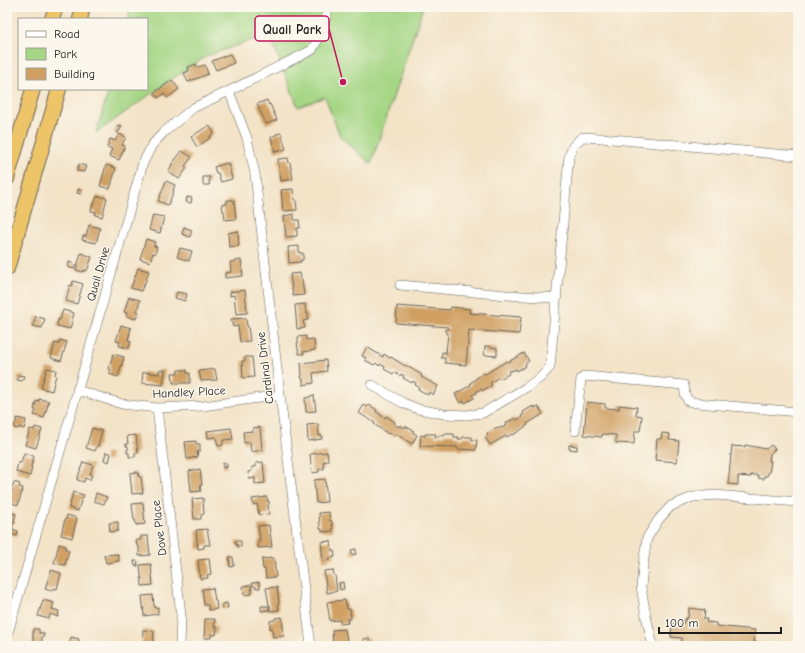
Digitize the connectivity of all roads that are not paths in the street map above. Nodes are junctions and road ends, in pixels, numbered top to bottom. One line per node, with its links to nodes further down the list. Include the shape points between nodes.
1 (56, 7): 4 (highway)
2 (83, 7): 5 (highway)
3 (328, 7): 8 (street, Quail Drive, via 323,30 312,50)
4 (52, 18)
5 (80, 18)
6 (33, 90): 10 (highway)
7 (59, 90): 11 (highway)
8 (228, 92): 15 (street, Quail Drive, via 193,108 152,145 143,163); 16 (street, Cardinal Drive, via 247,138 255,174)
9 (798, 156): 13 (street, via 582,137 573,146 569,156)
10 (7, 179)
11 (7, 269)
12 (400, 285): 13 (street)
13 (557, 298): 14 (street, via 550,367 527,387 483,413 444,414 418,409)
14 (372, 385)
15 (77, 390): 17 (street, Handley Place, via 122,404); 21 (street, Quail Drive)
16 (280, 396): 17 (street, Handley Place, via 203,406); 23 (street, Cardinal Drive)
17 (157, 408): 22 (street, Dove Place, via 181,615)
18 (798, 412): 19 (street, via 697,403 688,401 684,385 585,376 581,379)
19 (575, 430)
20 (798, 502): 24 (street, via 715,495 693,497 672,506 659,519 647,538 643,566 641,587)
21 (7, 636)
22 (180, 646)
23 (311, 646)
24 (653, 646)

